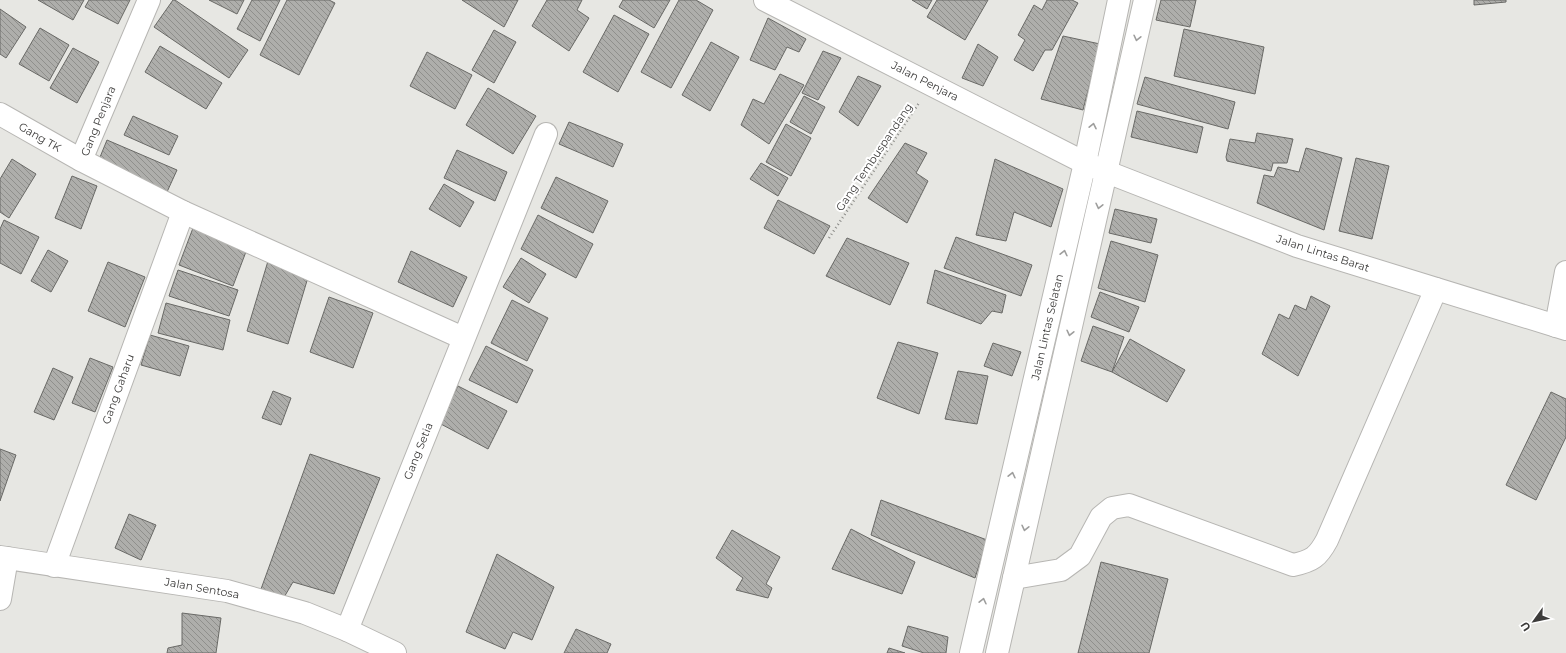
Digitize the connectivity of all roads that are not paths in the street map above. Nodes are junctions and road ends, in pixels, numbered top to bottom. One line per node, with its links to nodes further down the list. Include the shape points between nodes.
1 (149, 0): 7 (main road, Gang Penjara)
2 (765, 0): 8 (main road, Jalan Penjara)
3 (1119, 0): 8 (main road, Jalan Lintas Selatan, one-way to 3)
4 (1145, 0): 9 (main road, one-way to 9)
5 (0, 114): 7 (main road, Gang TK)
6 (546, 134): 14 (main road, Gang Setia)
7 (81, 160): 10 (main road, Gang Penjara)
8 (1085, 163): 9 (main road, Jalan Lintas Barat); 19 (main road, Jalan Lintas Selatan, one-way to 8)
9 (1107, 172): 12 (main road, Jalan Lintas Barat, via 1297,246); 17 (main road, one-way to 17)
10 (183, 212): 14 (main road, Gang Penjara); 16 (main road, Gang Gaharu)
11 (1566, 272): 13 (main road)
12 (1436, 289): 13 (main road, Jalan Lintas Barat); 17 (main road, via 1327,540 1319,554 1308,562 1294,566 1129,505 1112,508 1101,517 1080,556 1061,570)
13 (1561, 328)
14 (463, 338): 21 (main road, Gang Setia)
15 (3, 557): 16 (main road, Jalan Sentosa); 18 (main road)
16 (54, 566): 21 (main road, Jalan Sentosa, via 227,591 305,613)
17 (1014, 578): 20 (main road)
18 (0, 599)
19 (978, 622): 20 (main road); 23 (main road, Jalan Lintas Selatan)
20 (1002, 629): 24 (main road)
21 (347, 630): 22 (main road, Jalan Sentosa)
22 (395, 653)
23 (971, 653)
24 (997, 653)

